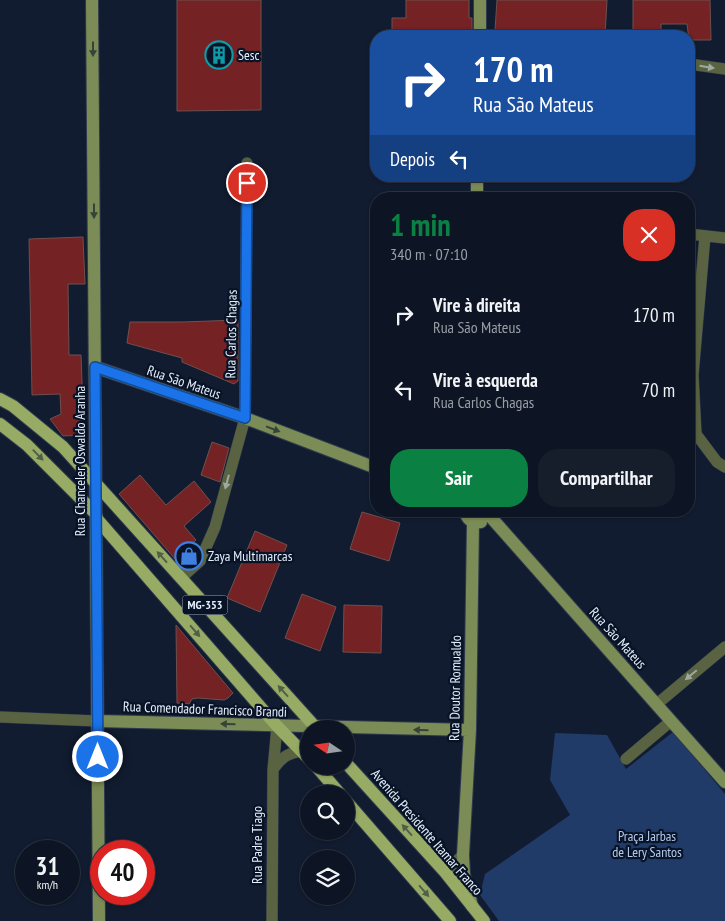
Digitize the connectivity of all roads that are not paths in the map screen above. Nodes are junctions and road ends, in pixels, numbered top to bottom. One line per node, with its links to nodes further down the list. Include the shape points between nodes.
1 (92, 0): 11 (main road, Rua Chanceler Oswaldo Aranha, one-way to 11)
2 (480, 0): 3 (main road)
3 (481, 30)
4 (695, 65): 5 (street, one-way to 5)
5 (725, 69)
6 (248, 163): 14 (street, Rua Carlos Chagas)
7 (695, 235): 8 (street)
8 (705, 236): 9 (street); 10 (street)
9 (725, 238)
10 (695, 352)
11 (95, 367): 14 (main road, Rua São Mateus); 18 (main road, Rua Chanceler Oswaldo Aranha)
12 (0, 399): 18 (main road, MG-353, via 63,447)
13 (695, 414): 17 (street, via 696,434 717,462)
14 (245, 418): 16 (main road, Rua São Mateus, one-way to 16); 24 (street, Rua Carlos Chagas, one-way to 24, via 215,527 200,561)
15 (0, 424): 19 (main road, MG-353, one-way to 19, via 27,444)
16 (370, 466)
17 (725, 467)
18 (96, 483): 19 (main road, Rua Chanceler Oswaldo Aranha); 24 (main road, MG-353, one-way to 18)
19 (96, 514): 29 (main road, Rua Chanceler Oswaldo Aranha); 31 (main road, MG-353, one-way to 31)
20 (467, 517): 23 (main road)
21 (486, 517): 23 (main road)
22 (493, 517): 26 (main road, Rua São Mateus)
23 (474, 522): 34 (main road, Rua Doutor Romualdo)
24 (181, 578): 28 (main road, MG-353, one-way to 24)
25 (725, 647): 26 (street, one-way to 26)
26 (657, 704): 30 (main road, Rua São Mateus)
27 (0, 717): 29 (street, Rua Comendador Francisco Brandi)
28 (308, 720)
29 (97, 721): 31 (main road, Rua Comendador Francisco Brandi, one-way to 29); 47 (main road, Rua Chanceler Oswaldo Aranha)
30 (671, 721): 37 (street); 41 (main road, Rua São Mateus)
31 (277, 726): 32 (main road, Rua Comendador Francisco Brandi); 35 (main road, MG-353); 38 (street, Rua Padre Tiago)
32 (300, 727)
33 (355, 729): 34 (main road, Rua Comendador Francisco Brandi, one-way to 33)
34 (470, 730): 44 (main road, Rua Doutor Romualdo)
35 (300, 748)
36 (300, 754): 38 (street, via 289,753)
37 (626, 759)
38 (273, 770): 48 (street, Rua Padre Tiago)
39 (355, 772): 45 (main road, Avenida Presidente Itamar Franco, one-way to 39)
40 (324, 775): 42 (main road, MG-353)
41 (725, 782)
42 (333, 785)
43 (355, 811): 49 (main road, one-way to 49)
44 (464, 855): 45 (street); 46 (main road, Rua Doutor Romualdo, via 464,874)
45 (445, 872): 46 (main road, Avenida Presidente Itamar Franco)
46 (472, 906): 50 (main road, Avenida Presidente Itamar Franco)
47 (98, 921)
48 (272, 921)
49 (450, 921)
50 (484, 921)

